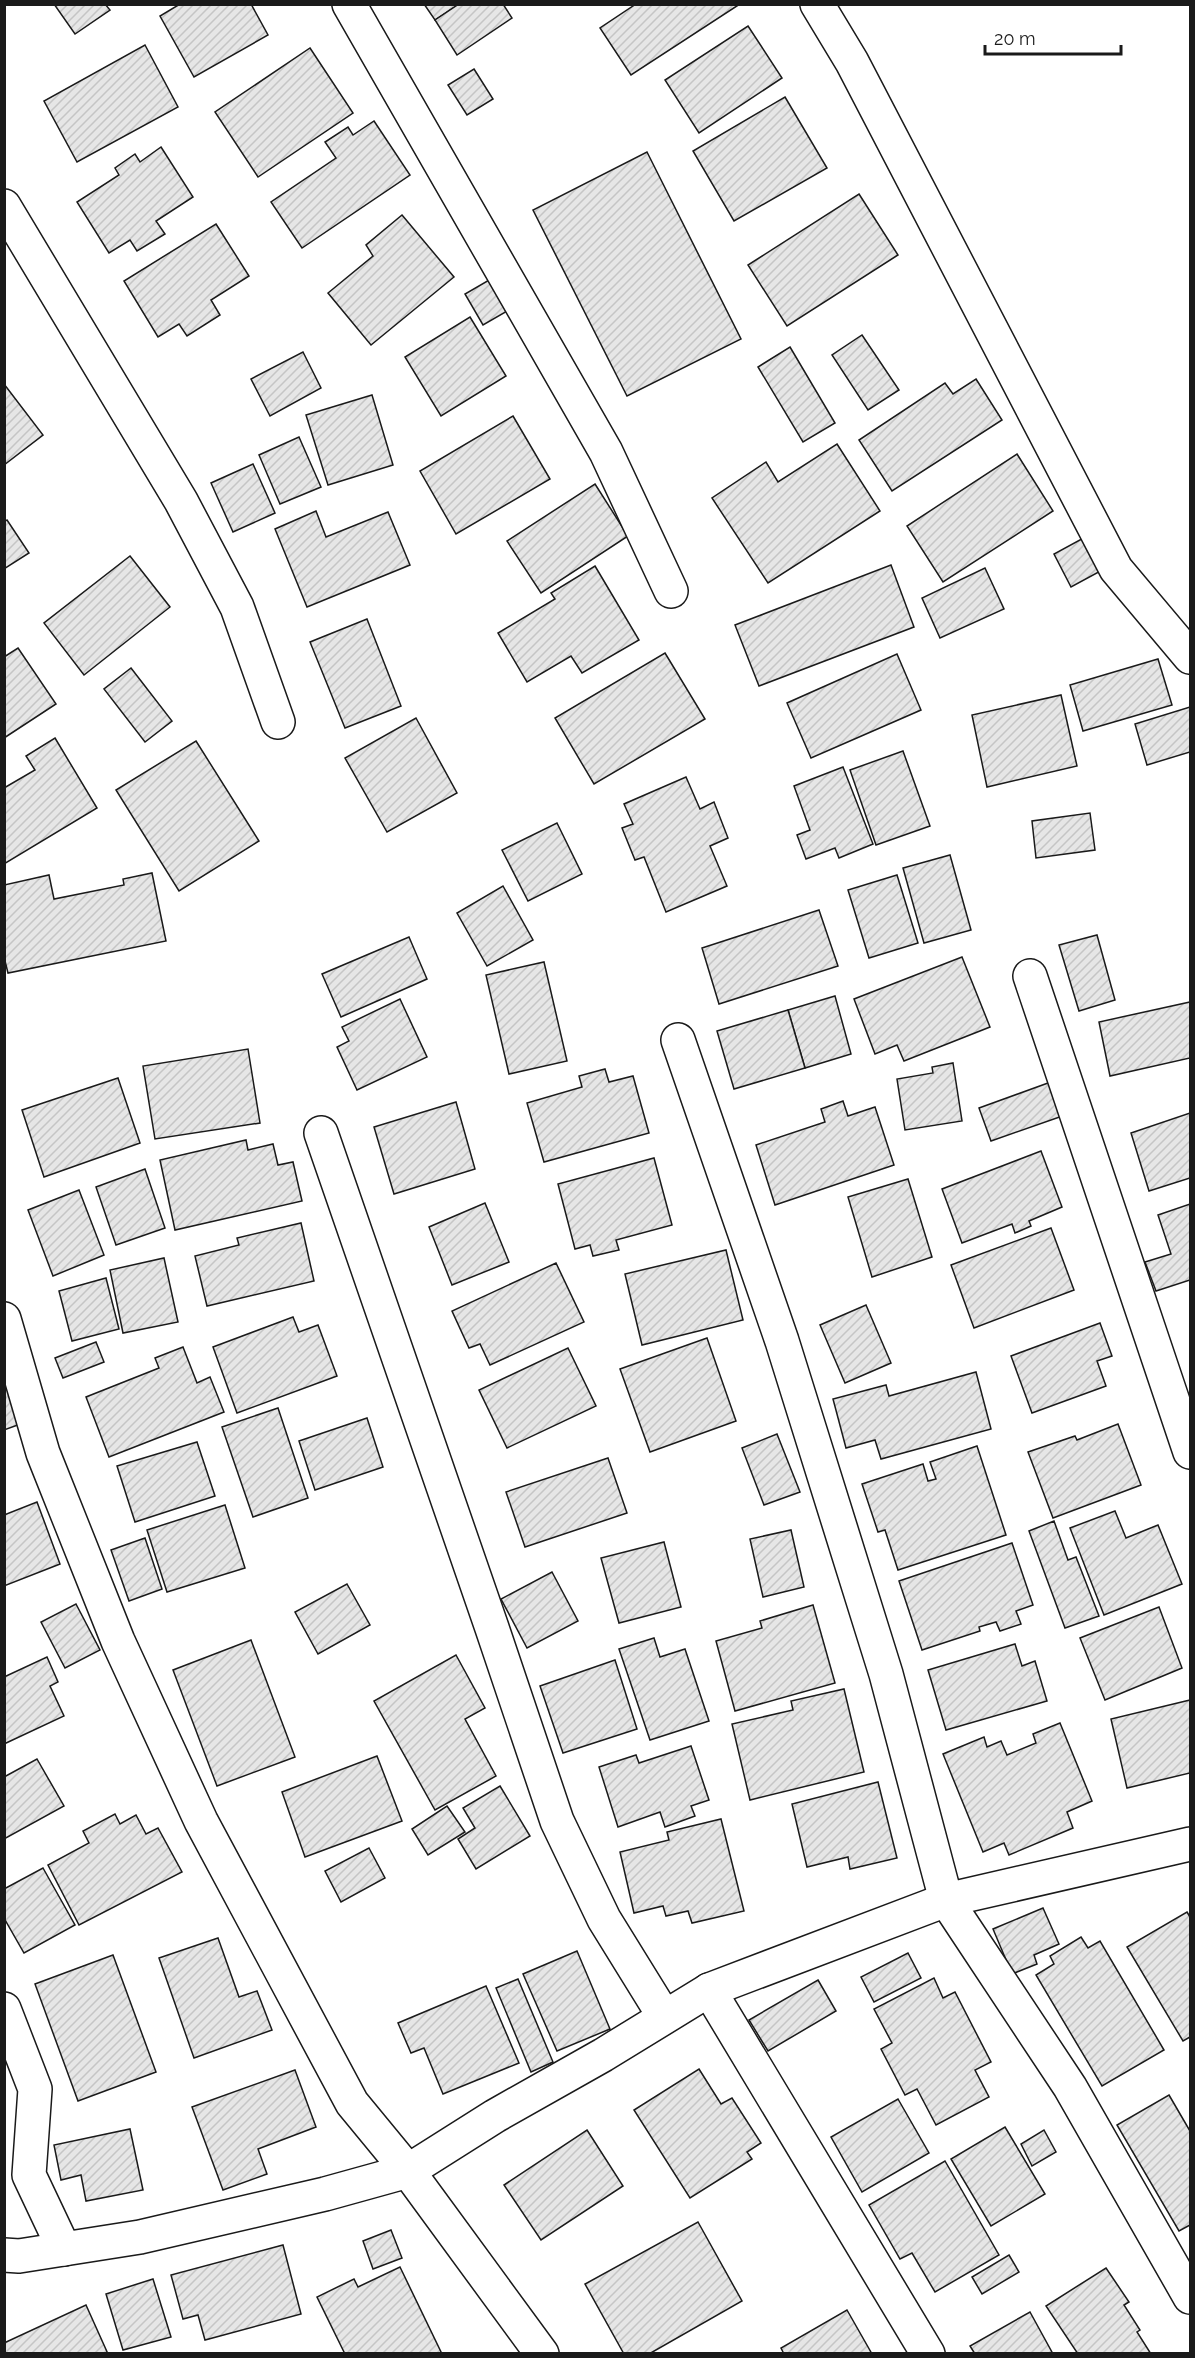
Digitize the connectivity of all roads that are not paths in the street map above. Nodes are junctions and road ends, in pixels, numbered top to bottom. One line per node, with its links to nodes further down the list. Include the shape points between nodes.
1 (350, 4): 4 (street, via 606,452)
2 (817, 4): 5 (street, via 852,62 1116,569)
3 (4, 206): 6 (street, via 181,501 237,607)
4 (671, 591)
5 (1191, 657)
6 (278, 722)
7 (1030, 976): 11 (street)
8 (678, 1040): 13 (street, via 782,1341 872,1629)
9 (321, 1133): 16 (street, via 557,1821 604,1919)
10 (4, 1319): 17 (street, via 43,1453 118,1641 201,1821 352,2103)
11 (1191, 1452)
12 (1191, 1844): 13 (street)
13 (946, 1900): 14 (street); 20 (street, via 1070,2087)
14 (708, 1990): 16 (street); 22 (street)
15 (4, 2009): 18 (street, via 35,2089 29,2175)
16 (664, 2016): 17 (street)
17 (408, 2171): 18 (street, via 140,2237); 21 (street)
18 (64, 2249): 19 (street)
19 (4, 2255)
20 (1191, 2297)
21 (542, 2354)
22 (928, 2354)

